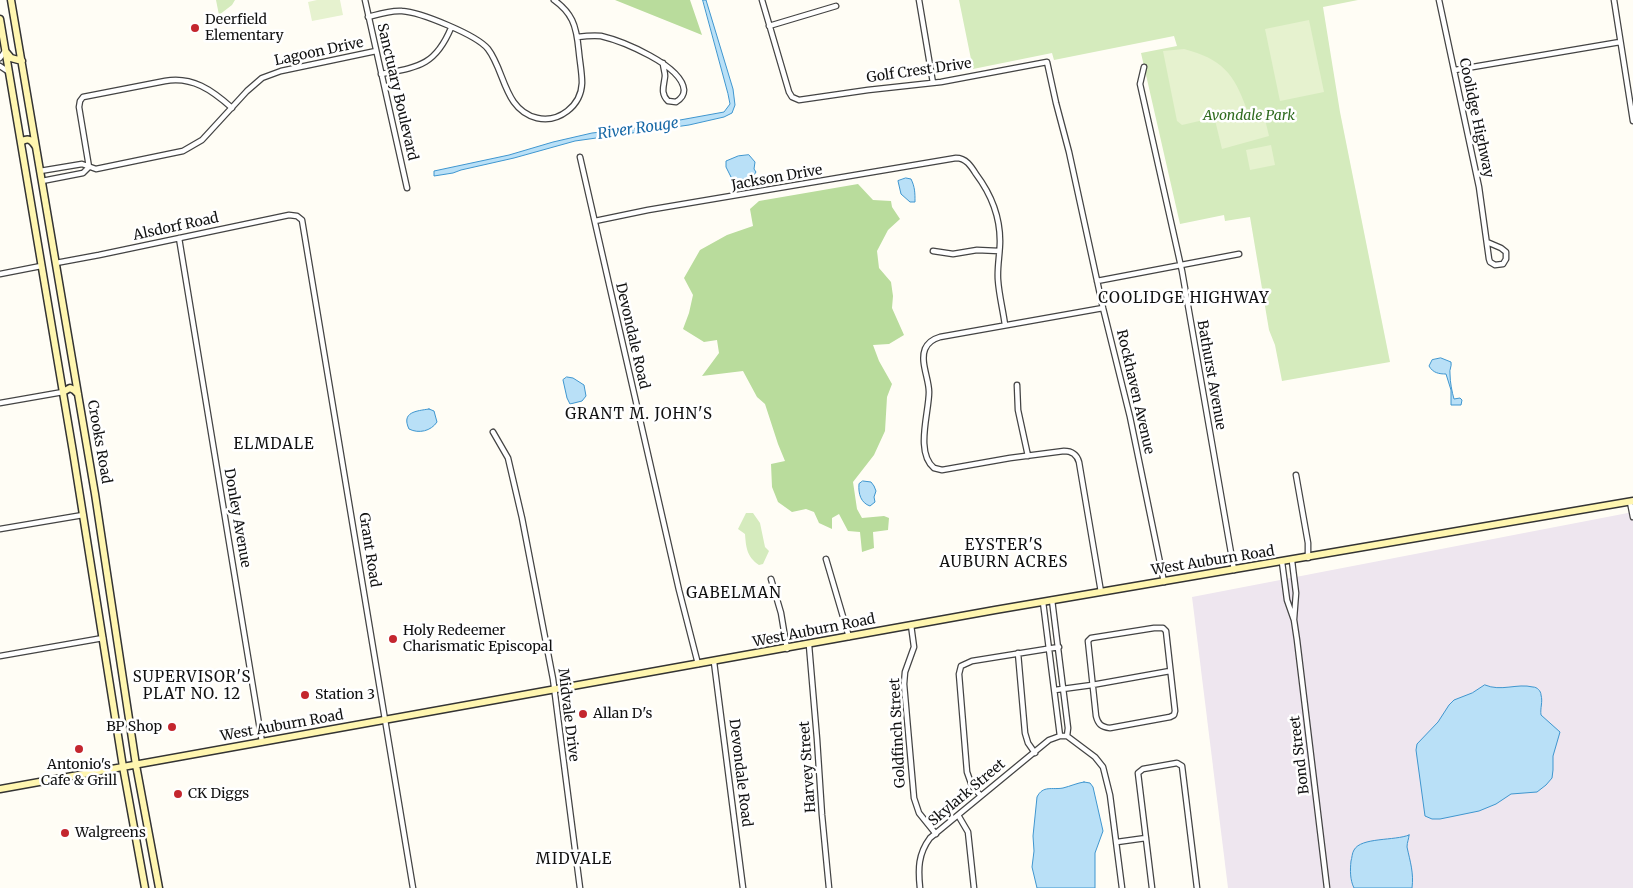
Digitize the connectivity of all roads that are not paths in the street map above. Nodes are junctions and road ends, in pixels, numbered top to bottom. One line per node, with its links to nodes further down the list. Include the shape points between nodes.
1 (11, 0): 18 (main road, Crooks Road)
2 (365, 0): 9 (street, Sanctuary Boulevard)
3 (554, 0): 13 (street, via 569,14)
4 (762, 0): 11 (street)
5 (919, 0): 26 (street)
6 (1439, 0): 23 (street, Coolidge Highway)
7 (1614, 0): 14 (street)
8 (836, 6): 11 (street)
9 (368, 17): 12 (street, via 408,11); 16 (street, Sanctuary Boulevard)
10 (0, 19): 15 (main road, Crooks Road)
11 (769, 26): 26 (street, Golf Crest Drive, via 788,92 795,99 802,101)
12 (451, 28): 13 (street, via 484,45 515,103 529,115 540,118 564,114 578,98 582,84); 25 (street, via 440,49 429,60 415,67)
13 (577, 37): 20 (street, via 602,37)
14 (1620, 42): 23 (street); 28 (street)
15 (6, 51): 17 (street); 18 (main road, via 11,58); 24 (main road, Crooks Road)
16 (376, 51): 25 (street, Sanctuary Boulevard); 27 (street, Lagoon Drive, via 269,74 254,83)
17 (0, 58)
18 (22, 61): 30 (main road, Crooks Road)
19 (1047, 62): 26 (street, Golf Crest Drive); 47 (street, Rockhaven Avenue)
20 (662, 63): 20 (street, via 674,72 683,86 684,94 676,102 668,101 664,96)
21 (0, 66): 24 (street)
22 (1144, 67): 44 (street, Bathurst Avenue, via 1140,84)
23 (1456, 70): 39 (street, Coolidge Highway, via 1482,198)
24 (9, 72): 29 (main road, Crooks Road)
25 (381, 74): 35 (street, Sanctuary Boulevard)
26 (933, 83)
27 (232, 108): 32 (street, Lagoon Drive, via 202,140 183,151 96,169); 32 (street, via 207,88 178,79 83,97 79,107)
28 (1633, 121)
29 (21, 142): 30 (main road, via 30,140); 45 (main road, Crooks Road)
30 (37, 148): 33 (main road, Crooks Road)
31 (580, 158): 37 (street, Devondale Road)
32 (89, 167): 33 (street, Lagoon Drive, via 82,164); 34 (street, Lagoon Drive, via 83,173)
33 (40, 171): 34 (main road, Crooks Road)
34 (42, 181): 43 (main road, Crooks Road)
35 (407, 188)
36 (300, 217): 38 (street, Alsdorf Road, via 290,215); 93 (street, Grant Road, via 304,223)
37 (595, 221): 41 (street, Jackson Drive, via 956,158 966,160 991,199 998,222); 87 (street, Devondale Road)
38 (179, 238): 43 (street, Alsdorf Road); 98 (street, Donley Avenue)
39 (1487, 242): 39 (street, Coolidge Highway, via 1506,252 1503,264 1498,266 1490,262)
40 (933, 251): 41 (street, via 953,254)
41 (999, 251): 51 (street, via 998,279)
42 (1239, 254): 44 (street)
43 (56, 263): 50 (main road, Crooks Road)
44 (1181, 264): 47 (street); 67 (street, Bathurst Avenue)
45 (42, 266): 46 (street); 49 (main road, Crooks Road)
46 (0, 274)
47 (1097, 280): 48 (street, Rockhaven Avenue)
48 (1103, 308): 51 (street); 69 (street, Rockhaven Avenue, via 1130,417)
49 (50, 317): 50 (main road, via 57,324); 53 (main road, Crooks Road)
50 (66, 323): 54 (main road, Crooks Road)
51 (1005, 325): 57 (street, via 940,337 926,347 924,357 929,392 924,435 928,461 937,470 942,470)
52 (1017, 385): 57 (street, via 1017,405)
53 (63, 392): 54 (main road, via 72,388); 55 (street); 60 (main road, Crooks Road)
54 (78, 395): 72 (main road, Crooks Road)
55 (0, 403)
56 (493, 432): 91 (street, Midvale Drive, via 508,458)
57 (1028, 456): 71 (street, via 1064,451 1074,454 1079,462)
58 (1296, 475): 63 (street)
59 (1631, 501): 61 (street); 63 (main road, West Auburn Road)
60 (84, 514): 62 (street); 70 (main road, Crooks Road)
61 (1633, 517)
62 (0, 529)
63 (1308, 558): 65 (main road, West Auburn Road)
64 (826, 559): 77 (street)
65 (1292, 560): 66 (main road, West Auburn Road); 75 (street, Bond Street, via 1296,593)
66 (1282, 562): 67 (main road, West Auburn Road); 75 (street, Bond Street, via 1287,600)
67 (1234, 570): 69 (main road, West Auburn Road)
68 (771, 579): 83 (street)
69 (1164, 582): 71 (main road, West Auburn Road)
70 (96, 590): 72 (main road, via 101,594); 78 (main road, Crooks Road)
71 (1101, 592): 73 (main road, West Auburn Road)
72 (110, 593): 79 (main road, Crooks Road)
73 (1052, 600): 74 (main road, West Auburn Road); 81 (street)
74 (1043, 602): 76 (main road, West Auburn Road); 82 (street)
75 (1294, 620): 121 (street, Bond Street)
76 (911, 625): 77 (main road, West Auburn Road); 107 (street, Goldfinch Street, via 914,647 904,684 914,798 919,813)
77 (849, 637): 80 (main road, West Auburn Road)
78 (103, 638): 79 (main road, via 112,635); 85 (street); 94 (main road, Crooks Road)
79 (117, 644): 97 (main road, Crooks Road)
80 (809, 645): 83 (main road, West Auburn Road); 115 (street, Harvey Street)
81 (1058, 647): 82 (street); 90 (street)
82 (1050, 648): 84 (street); 92 (street)
83 (787, 649): 86 (main road, West Auburn Road)
84 (1018, 653): 99 (street, via 1025,733); 105 (street, via 965,663 959,670 967,772 972,786)
85 (0, 656)
86 (714, 662): 87 (main road, West Auburn Road); 114 (street, Devondale Road)
87 (698, 664): 91 (main road, West Auburn Road)
88 (1170, 671): 89 (street); 89 (street, via 1174,715 1110,728 1102,727 1097,721); 89 (street, via 1163,628 1091,638 1087,645)
89 (1092, 685): 90 (street)
90 (1064, 689): 92 (street); 96 (street)
91 (555, 690): 93 (main road, West Auburn Road); 113 (street, Midvale Drive)
92 (1055, 690): 95 (street)
93 (386, 720): 98 (main road, West Auburn Road); 112 (street, Grant Road)
94 (118, 735): 97 (main road, via 123,740); 101 (main road, Crooks Road)
95 (1060, 736): 96 (street); 99 (street, Skylark Street, via 1049,740)
96 (1067, 736): 109 (street, via 1103,767)
97 (132, 740): 100 (main road, Crooks Road)
98 (262, 742): 100 (main road, West Auburn Road)
99 (1035, 753): 105 (street, Skylark Street)
100 (136, 764): 101 (main road, West Auburn Road); 104 (main road, Crooks Road)
101 (122, 767): 102 (main road, West Auburn Road); 103 (main road, Crooks Road)
102 (0, 789)
103 (127, 793): 104 (main road, via 135,791); 110 (main road, Crooks Road)
104 (141, 796): 111 (main road, Crooks Road)
105 (981, 796): 106 (street, Skylark Street)
106 (958, 815): 107 (street, Skylark Street); 117 (street, via 968,832)
107 (936, 834): 116 (street, Skylark Street, via 920,858)
108 (1146, 838): 109 (street); 119 (street); 120 (street, via 1138,773 1142,769 1180,763)
109 (1117, 842): 118 (street)
110 (145, 888)
111 (159, 888)
112 (413, 888)
113 (580, 888)
114 (743, 888)
115 (829, 888)
116 (920, 888)
117 (974, 888)
118 (1122, 888)
119 (1152, 888)
120 (1197, 888)
121 (1327, 888)

